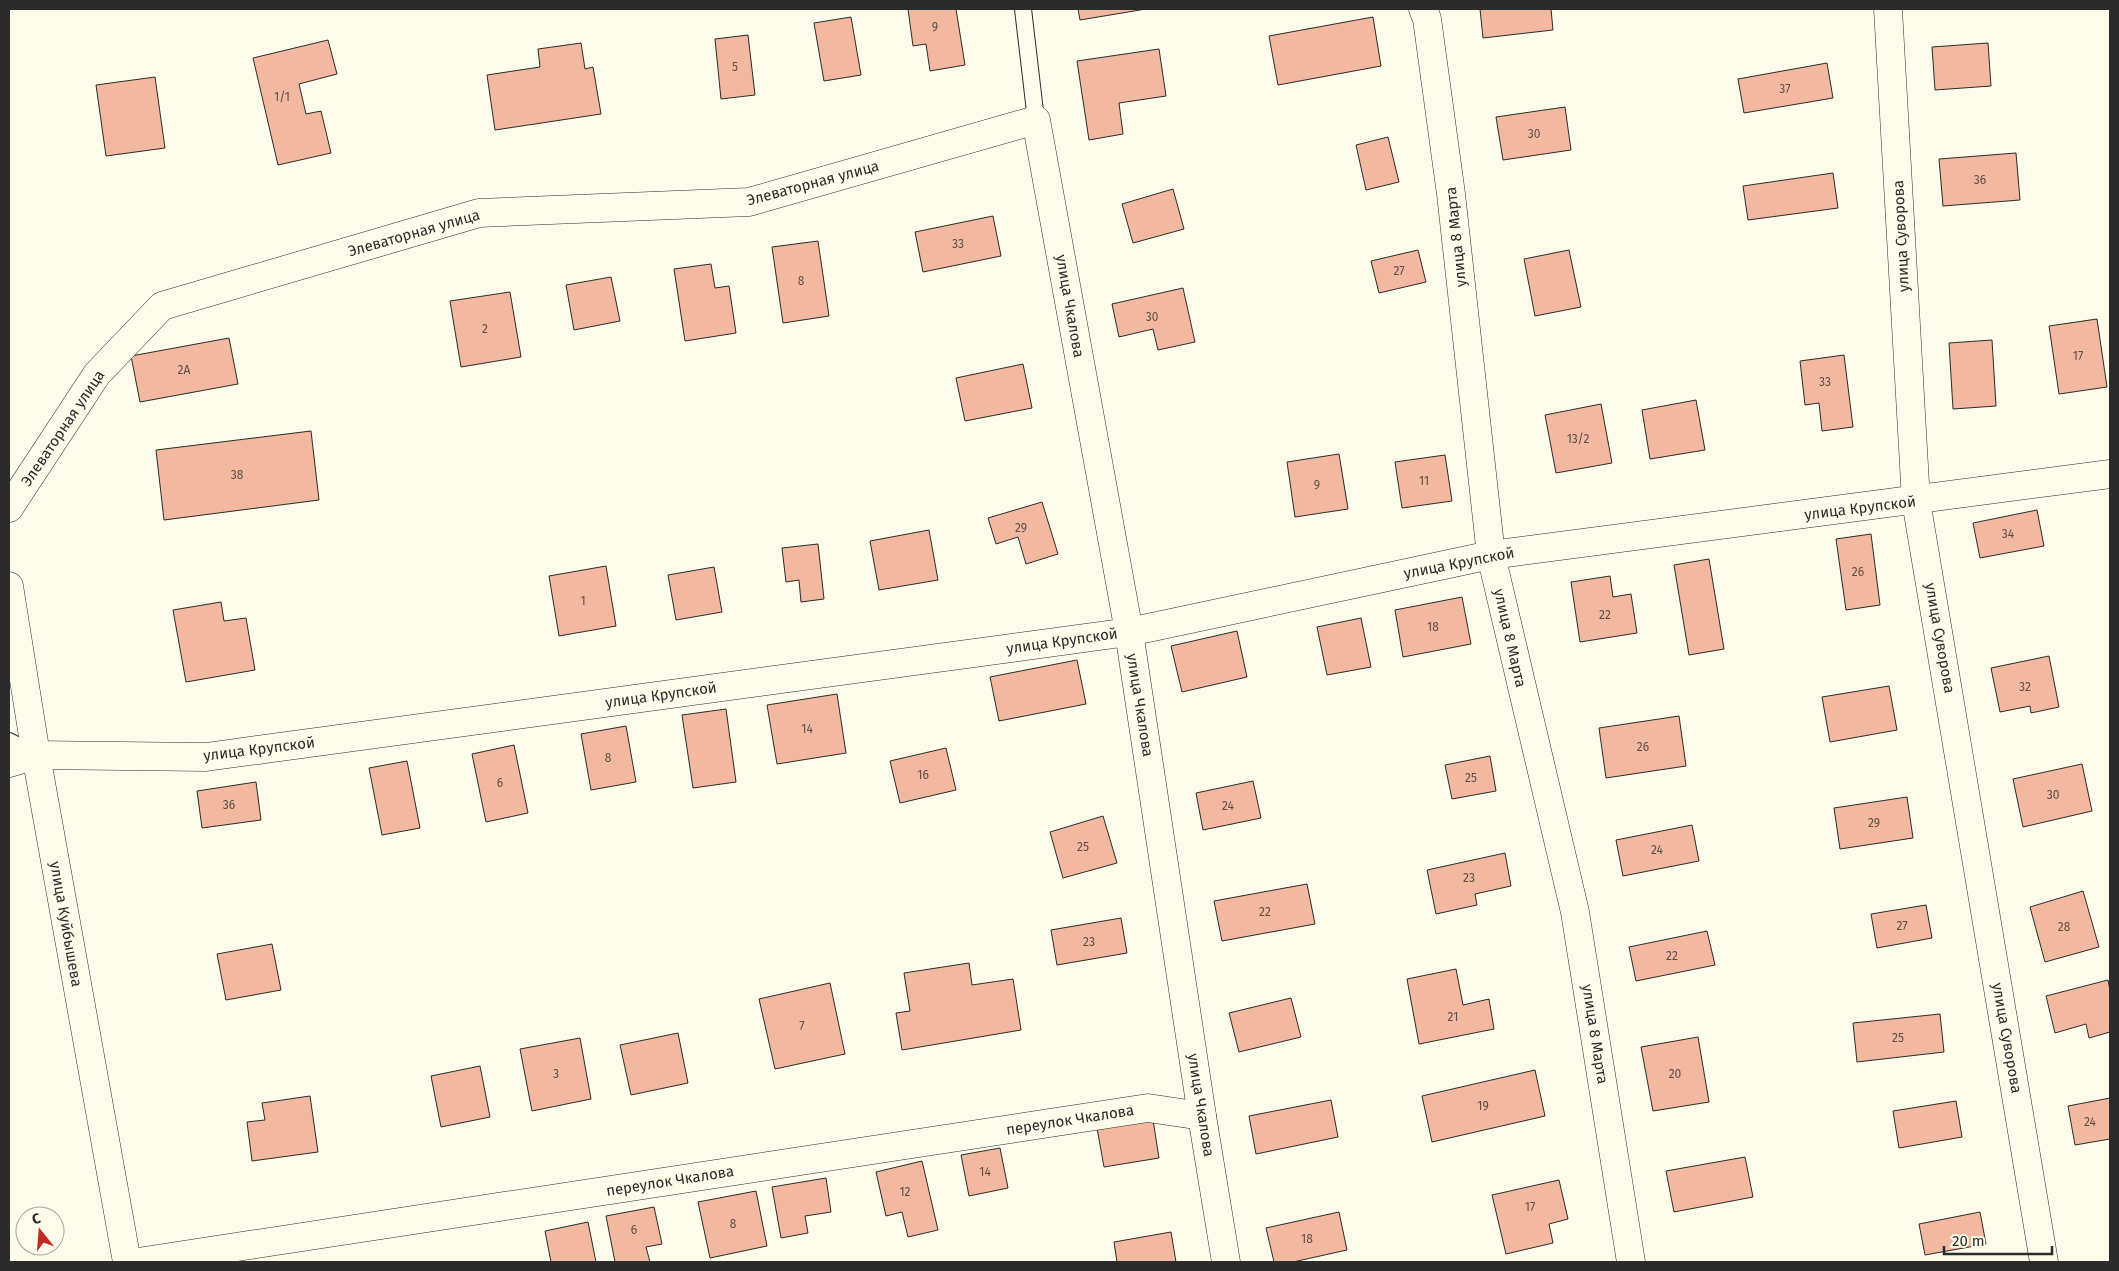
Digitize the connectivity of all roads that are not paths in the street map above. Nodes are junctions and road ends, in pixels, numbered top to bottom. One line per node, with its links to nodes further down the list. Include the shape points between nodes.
1 (1023, 9): 4 (lane)
2 (1423, 9): 8 (street, улица 8 Марта, via 1451,194)
3 (1888, 9): 6 (street, улица Суворова)
4 (1036, 120): 7 (street, Элеваторная улица, via 750,202 479,213 162,306 97,374); 10 (street, улица Чкалова)
5 (2110, 474): 6 (street, улица Крупской)
6 (1916, 500): 8 (street, улица Крупской); 19 (street, улица Суворова)
7 (9, 508)
8 (1491, 555): 10 (street, улица Крупской); 18 (street, улица 8 Марта, via 1575,912)
9 (9, 586): 12 (street, улица Куйбышева)
10 (1129, 632): 12 (street, улица Крупской, via 206,757); 14 (street, улица Чкалова)
11 (9, 741): 12 (lane)
12 (36, 755): 13 (street, улица Крупской); 15 (street, улица Куйбышева)
13 (9, 762)
14 (1202, 1116): 16 (street, переулок Чкалова, via 1148,1108); 17 (street, улица Чкалова)
15 (127, 1262)
16 (138, 1262)
17 (1226, 1262)
18 (1631, 1262)
19 (2044, 1262)

